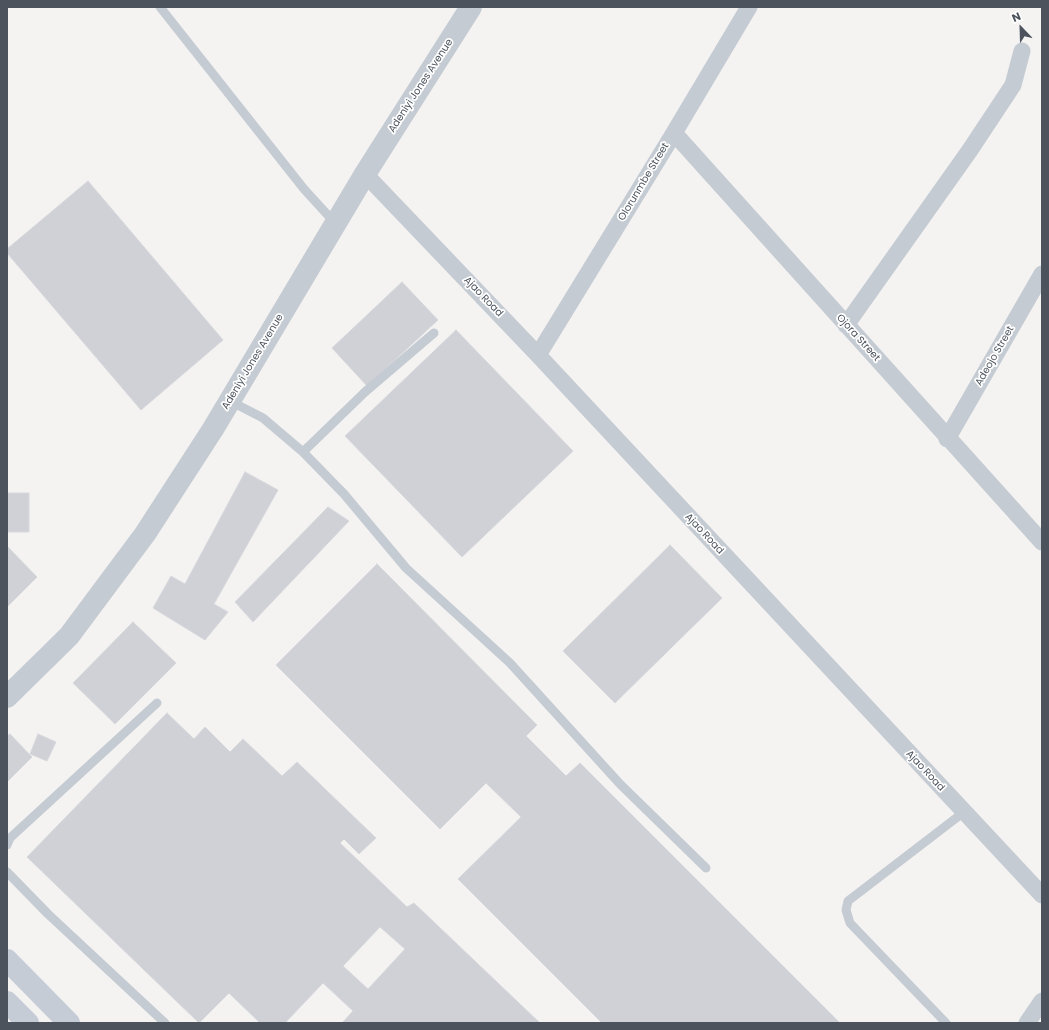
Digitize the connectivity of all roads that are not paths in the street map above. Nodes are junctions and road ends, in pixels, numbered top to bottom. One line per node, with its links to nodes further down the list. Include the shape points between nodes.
1 (160, 7): 7 (lane, via 304,189)
2 (471, 7): 6 (street, Adeniyi Jones Avenue)
3 (749, 7): 5 (street, Olorunmbe Street)
4 (1022, 51): 9 (street, via 1013,85)
5 (674, 133): 9 (street, Ojora Street); 11 (street, Olorunmbe Street)
6 (365, 174): 7 (street, Adeniyi Jones Avenue); 11 (street, Ajao Road)
7 (335, 224): 12 (street, Adeniyi Jones Avenue)
8 (1042, 274): 13 (street, Adeojo Street)
9 (846, 325): 13 (street, Ojora Street)
10 (434, 333): 14 (lane, via 365,392)
11 (538, 356): 18 (street, Ajao Road)
12 (230, 401): 14 (lane, via 263,418); 16 (street, Adeniyi Jones Avenue, via 145,534 69,636)
13 (947, 438): 15 (street, Ojora Street)
14 (303, 452): 20 (lane, via 344,494 406,568 510,663 620,784)
15 (1042, 542)
16 (7, 697)
17 (157, 703): 19 (lane, via 10,838)
18 (964, 812): 22 (street, Ajao Road); 29 (lane, via 848,901 846,910 850,923)
19 (7, 845)
20 (706, 868)
21 (7, 872): 28 (lane, via 48,914)
22 (1042, 895)
23 (7, 960): 27 (main road)
24 (1042, 1001): 30 (street)
25 (7, 1002): 26 (main road)
26 (28, 1023)
27 (69, 1023)
28 (165, 1023)
29 (946, 1023)
30 (1027, 1023)

